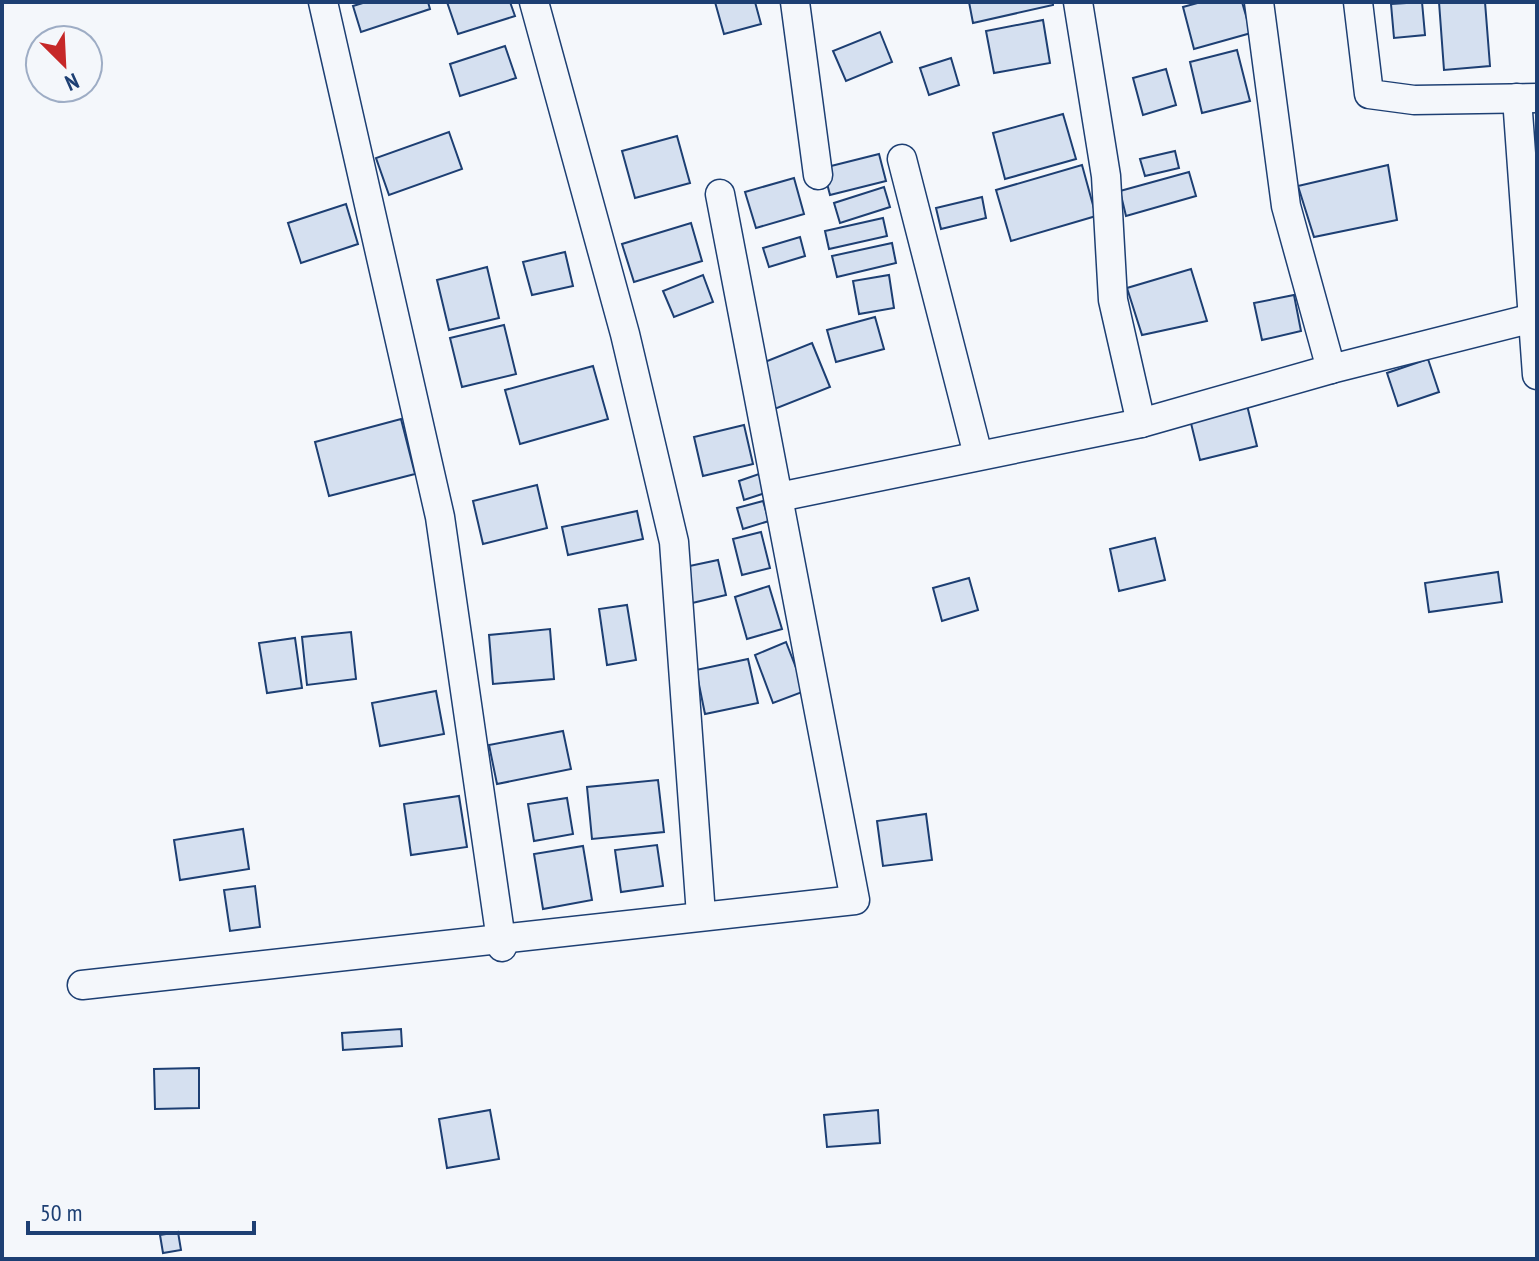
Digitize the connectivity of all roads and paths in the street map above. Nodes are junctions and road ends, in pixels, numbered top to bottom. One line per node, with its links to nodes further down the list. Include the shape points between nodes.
1 (323, 2): 18 (street, via 440,517)
2 (534, 2): 17 (street, via 625,334 674,542)
3 (795, 2): 9 (street)
4 (1078, 2): 14 (street, via 1106,176 1113,300)
5 (1259, 2): 12 (street, via 1286,206)
6 (1358, 2): 7 (street, via 1369,94 1414,100)
7 (1527, 98): 11 (street)
8 (902, 159): 15 (street)
9 (818, 175)
10 (720, 194): 16 (street)
11 (1533, 318): 12 (street); 13 (street)
12 (1331, 369): 14 (street)
13 (1537, 375)
14 (1141, 423): 15 (street)
15 (978, 455): 16 (street)
16 (779, 497): 17 (street, via 855,900)
17 (701, 915): 18 (street)
18 (502, 943): 19 (street)
19 (82, 985)

